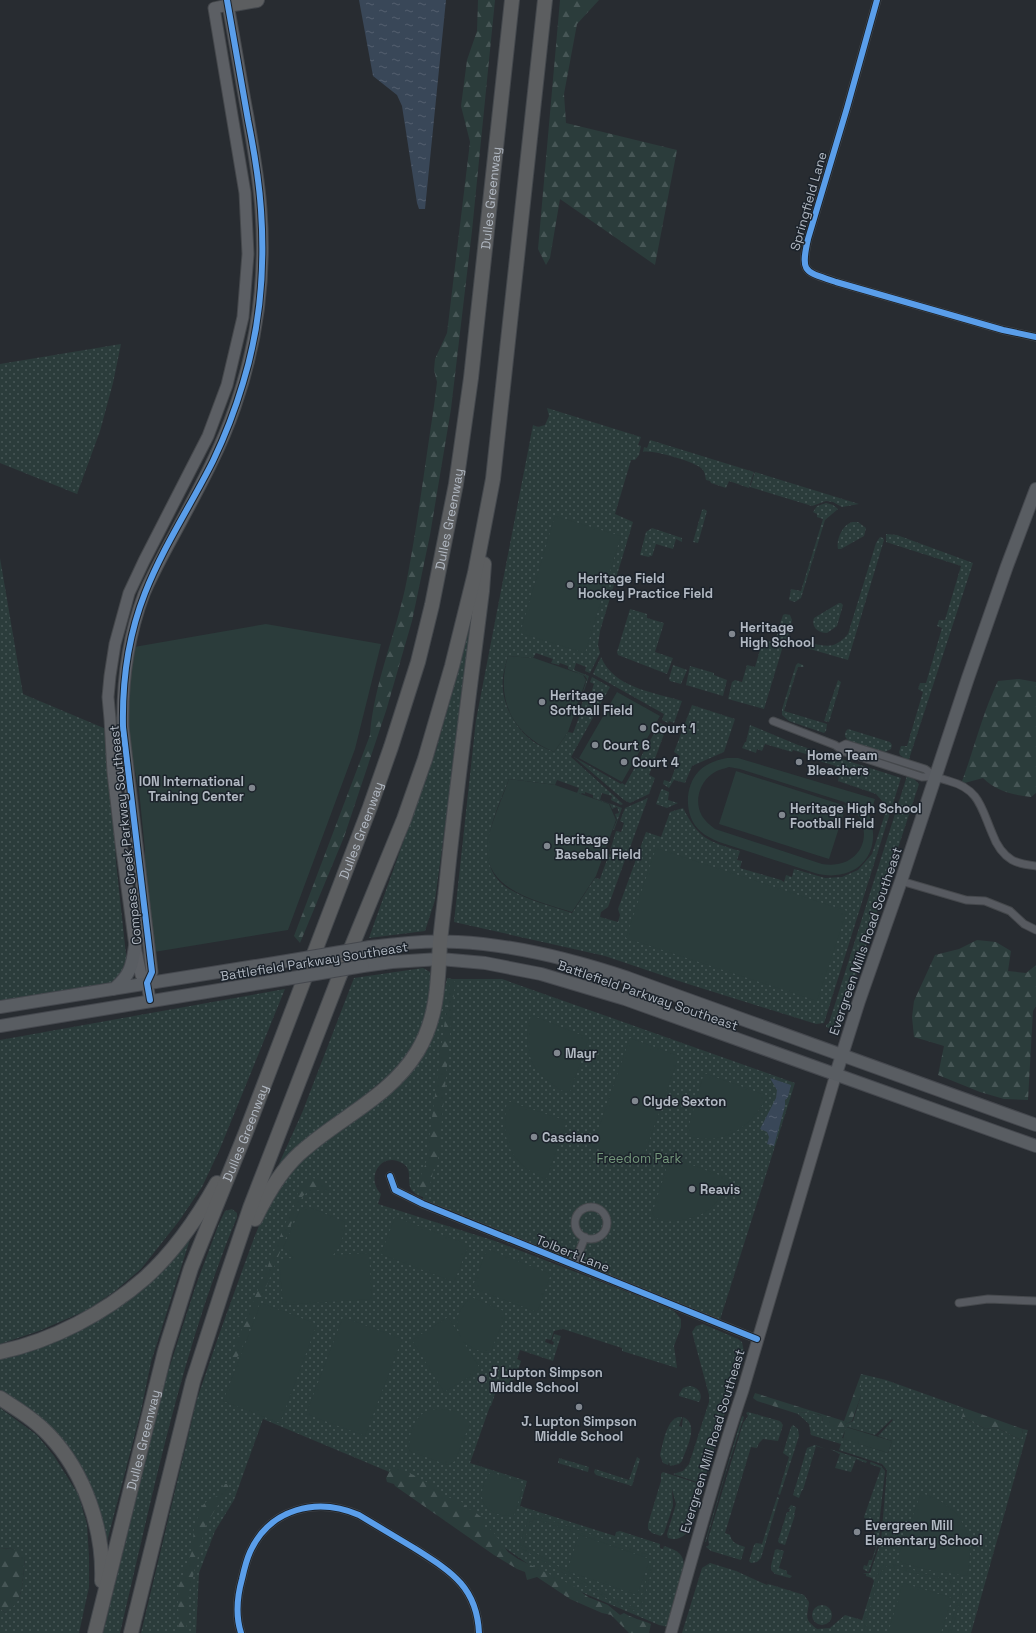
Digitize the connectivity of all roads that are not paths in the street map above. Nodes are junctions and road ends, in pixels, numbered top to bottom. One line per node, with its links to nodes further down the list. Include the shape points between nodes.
1 (257, 0): 5 (highway)
2 (512, 0): 26 (highway, Dulles Greenway, via 471,378 456,484 432,605 418,662 370,807)
3 (545, 0): 9 (highway, via 498,443)
4 (877, 0): 7 (street, Springfield Lane, via 808,239 803,259 805,266 810,272 836,282 1003,330)
5 (228, 3): 6 (street); 18 (street, Compass Creek Parkway Southeast, via 260,193 263,248 260,294 248,363 235,408 213,460 145,592 128,654 124,689 124,727 152,972)
6 (214, 4): 16 (street, Compass Creek Parkway Southeast, via 245,193 248,233 247,275 243,317 233,365 221,403 197,459 129,593 112,656 108,697 113,764)
7 (1036, 337)
8 (1036, 490): 11 (main road, Evergreen Mills Road Southeast, via 1007,566)
9 (490, 497): 15 (highway, via 482,591); 31 (highway, via 466,611 425,758 404,819 338,980 250,1208)
10 (773, 722): 11 (street, via 840,747 846,744 892,758 925,769)
11 (935, 776): 12 (street, via 969,789 978,801 999,849 1013,860); 13 (main road, Evergreen Mills Road Southeast)
12 (1036, 866)
13 (901, 881): 14 (street, via 966,900 985,900 1010,911 1024,924); 23 (main road, Evergreen Mills Road Southeast)
14 (1036, 930)
15 (440, 941): 17 (highway); 18 (main road, Battlefield Parkway Southeast, bridge, via 370,948); 23 (main road, Battlefield Parkway Southeast, via 526,951 574,962 628,978)
16 (135, 946): 18 (street, Compass Creek Parkway Southeast, via 141,975); 19 (main road, via 128,975)
17 (440, 959): 20 (main road, Battlefield Parkway Southeast, bridge, via 363,966); 24 (main road, Battlefield Parkway Southeast, via 512,968 604,992); 31 (highway, via 432,1022 417,1053 399,1077 305,1148 288,1166 261,1207)
18 (147, 983): 19 (main road, Battlefield Parkway Southeast); 20 (street, Compass Creek Parkway Southeast)
19 (114, 989): 21 (main road, Battlefield Parkway Southeast)
20 (150, 1000): 22 (main road, Battlefield Parkway Southeast)
21 (0, 1007)
22 (0, 1026)
23 (842, 1054): 24 (main road, Evergreen Mills Road Southeast); 25 (main road, Battlefield Parkway Southeast)
24 (836, 1074): 27 (main road, Battlefield Parkway Southeast); 34 (street, Evergreen Mill Road Southeast)
25 (1036, 1124)
26 (246, 1132): 35 (highway, via 204,1207 185,1234 146,1277 126,1293 74,1324 29,1345); 37 (highway, Dulles Greenway, via 191,1268 165,1351)
27 (1036, 1146)
28 (390, 1176): 30 (street, Tolbert Lane, via 396,1190 422,1204)
29 (585, 1237): 29 (street, via 594,1238 605,1231 606,1217 598,1208 586,1208 576,1219 578,1232); 30 (street)
30 (574, 1265): 34 (street, Tolbert Lane)
31 (226, 1280): 39 (highway, via 193,1381)
32 (1036, 1301): 33 (street, via 988,1299)
33 (959, 1303)
34 (757, 1339): 42 (street, Evergreen Mill Road Southeast)
35 (0, 1352)
36 (0, 1398): 37 (highway, via 27,1415 49,1435 71,1464 84,1487 100,1541 103,1570)
37 (102, 1604): 38 (highway, Dulles Greenway)
38 (95, 1633)
39 (131, 1633)
40 (241, 1633): 41 (street, via 237,1616 238,1594 246,1562 255,1542 283,1516 305,1508 326,1506 359,1515 446,1568 465,1587 473,1602)
41 (479, 1633)
42 (671, 1633)

